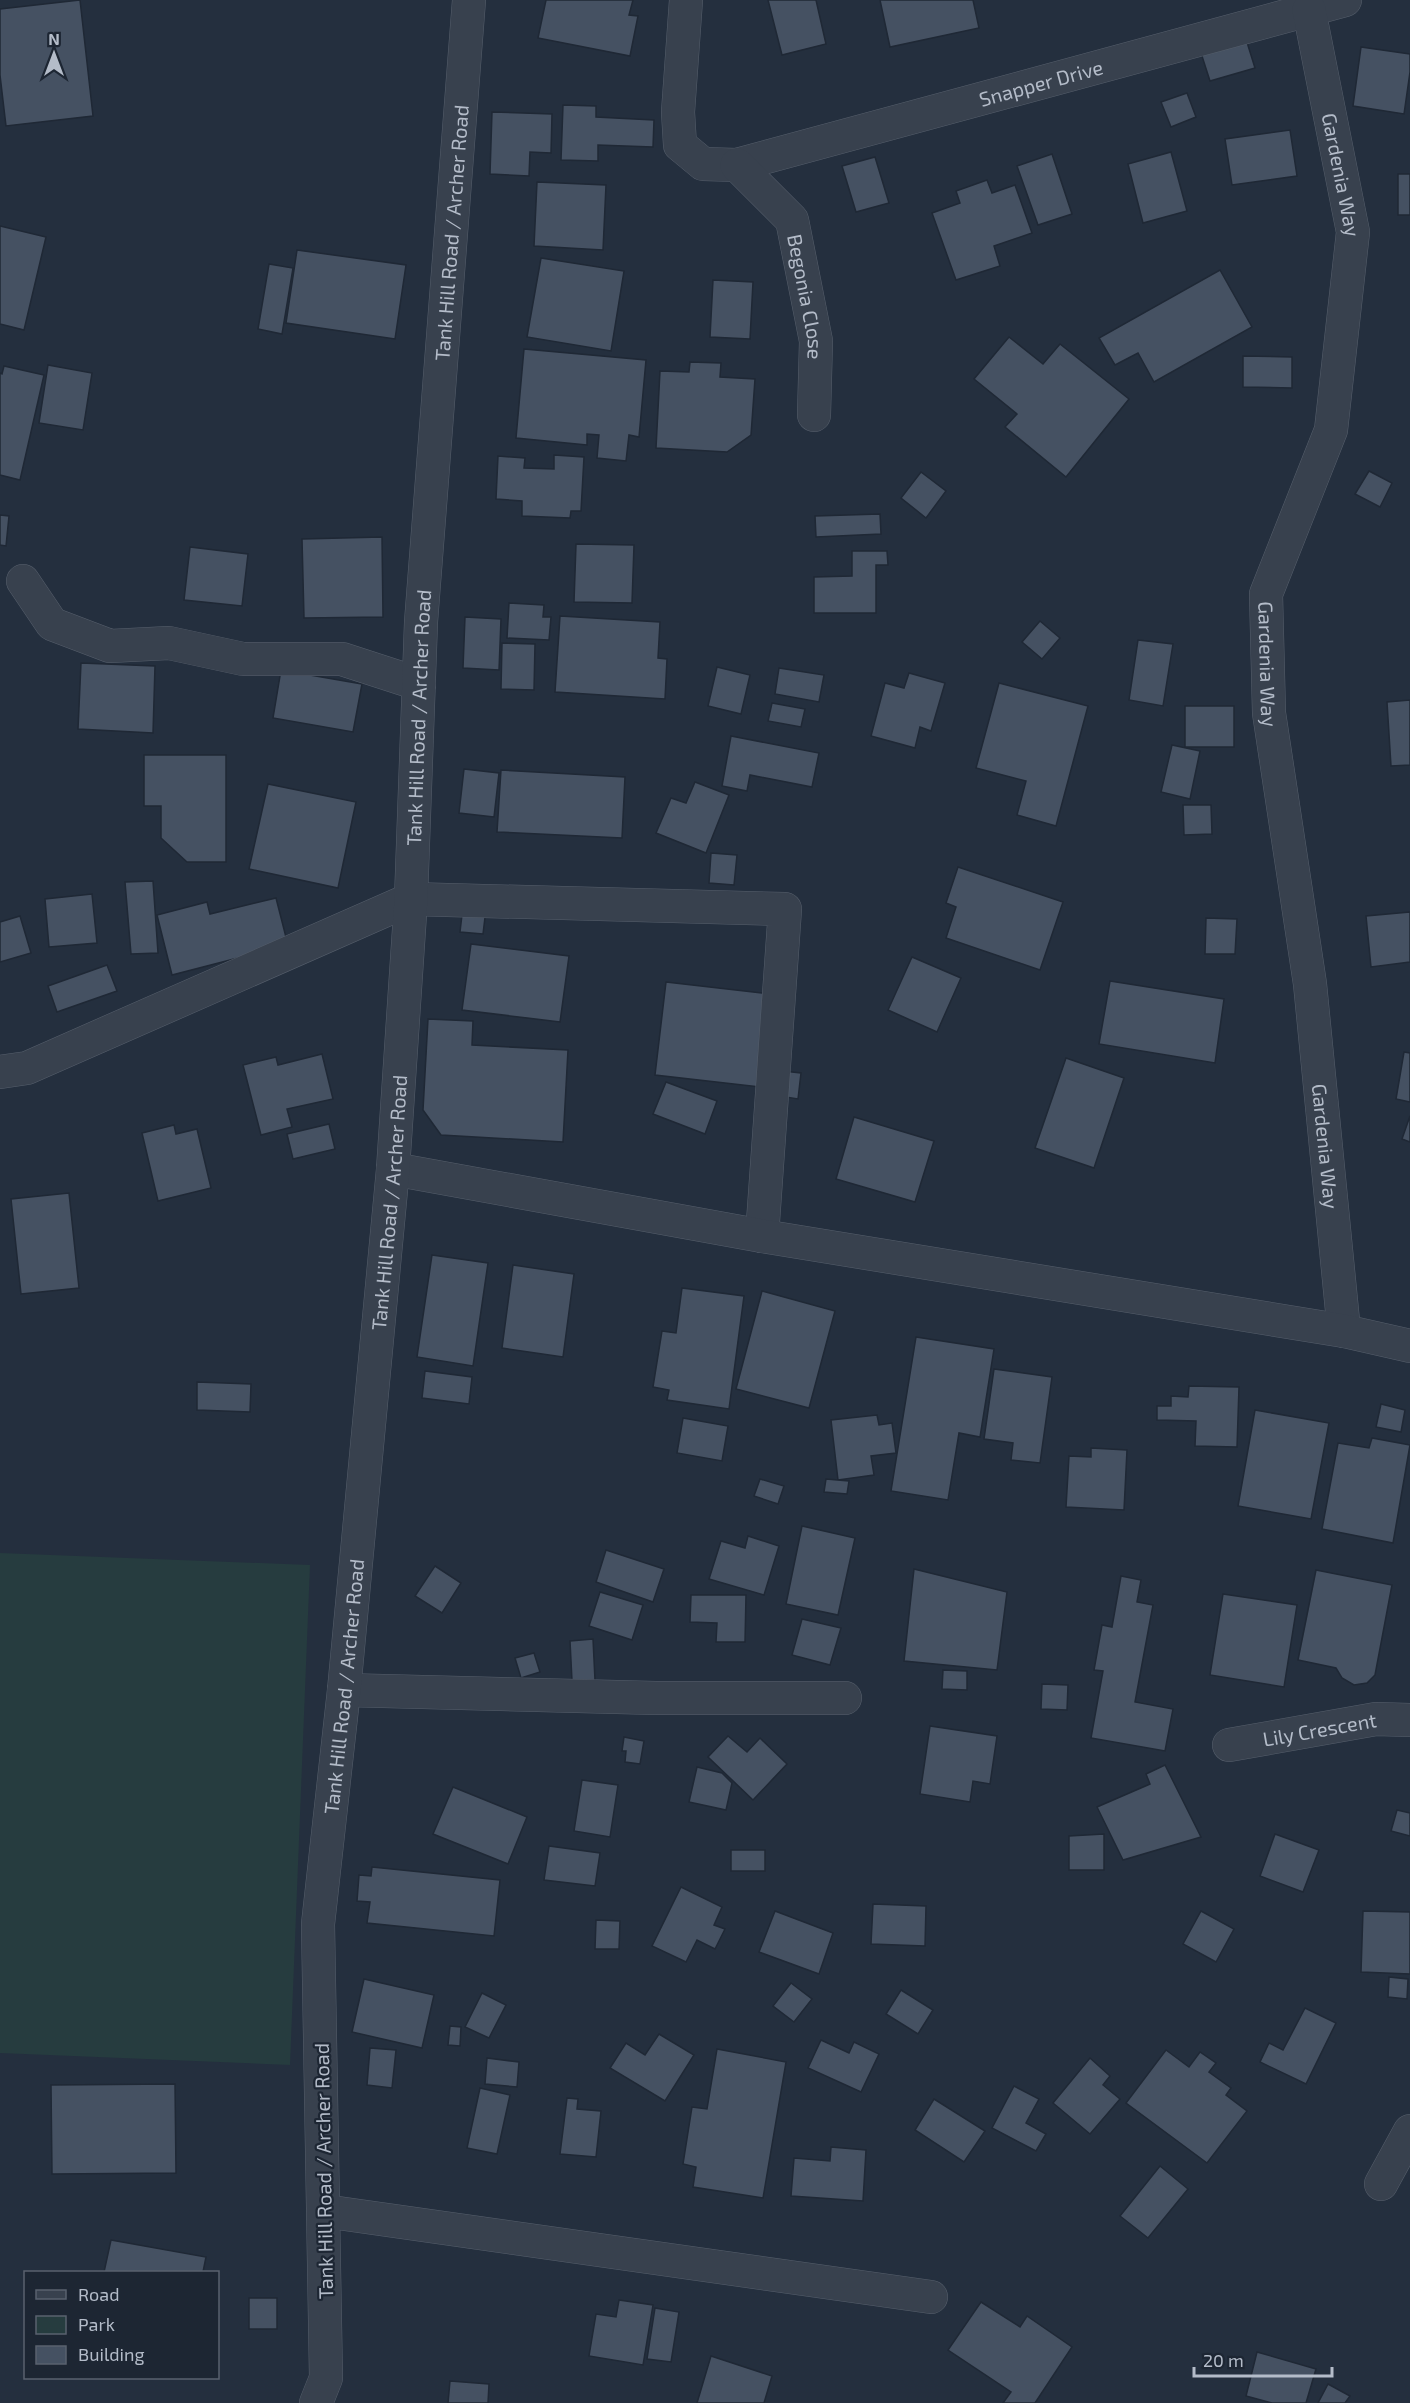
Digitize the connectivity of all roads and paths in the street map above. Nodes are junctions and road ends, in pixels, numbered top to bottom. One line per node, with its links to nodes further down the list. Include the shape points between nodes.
1 (469, 0): 8 (street, Tank Hill Road / Archer Road)
2 (686, 0): 5 (street, Snapper Drive, via 678,112 680,145 703,164)
3 (1345, 0): 4 (street, Snapper Drive)
4 (1308, 10): 5 (street, Snapper Drive); 13 (street, Gardenia Way, via 1353,232 1330,430 1266,594 1269,713 1310,984)
5 (737, 165): 6 (street, Begonia Close, via 792,220 816,341)
6 (814, 415)
7 (23, 581): 8 (street, via 52,624 110,646 169,643 243,659 342,659)
8 (419, 684): 9 (street, Tank Hill Road / Archer Road)
9 (411, 899): 10 (street, via 27,1068); 11 (street, Tank Hill Road / Archer Road); 12 (street, via 785,909)
10 (0, 1072)
11 (393, 1169): 12 (street); 15 (street, Tank Hill Road / Archer Road)
12 (762, 1236): 13 (street)
13 (1344, 1331): 14 (street)
14 (1410, 1346)
15 (344, 1690): 16 (street); 21 (street, Tank Hill Road / Archer Road, via 318,1924)
16 (845, 1698)
17 (1410, 1720): 18 (street, Lily Crescent, via 1376,1719)
18 (1229, 1745)
19 (1410, 2131): 20 (street)
20 (1381, 2184)
21 (324, 2211): 22 (street); 23 (street, Tank Hill Road / Archer Road, via 326,2378)
22 (932, 2297)
23 (316, 2403)

